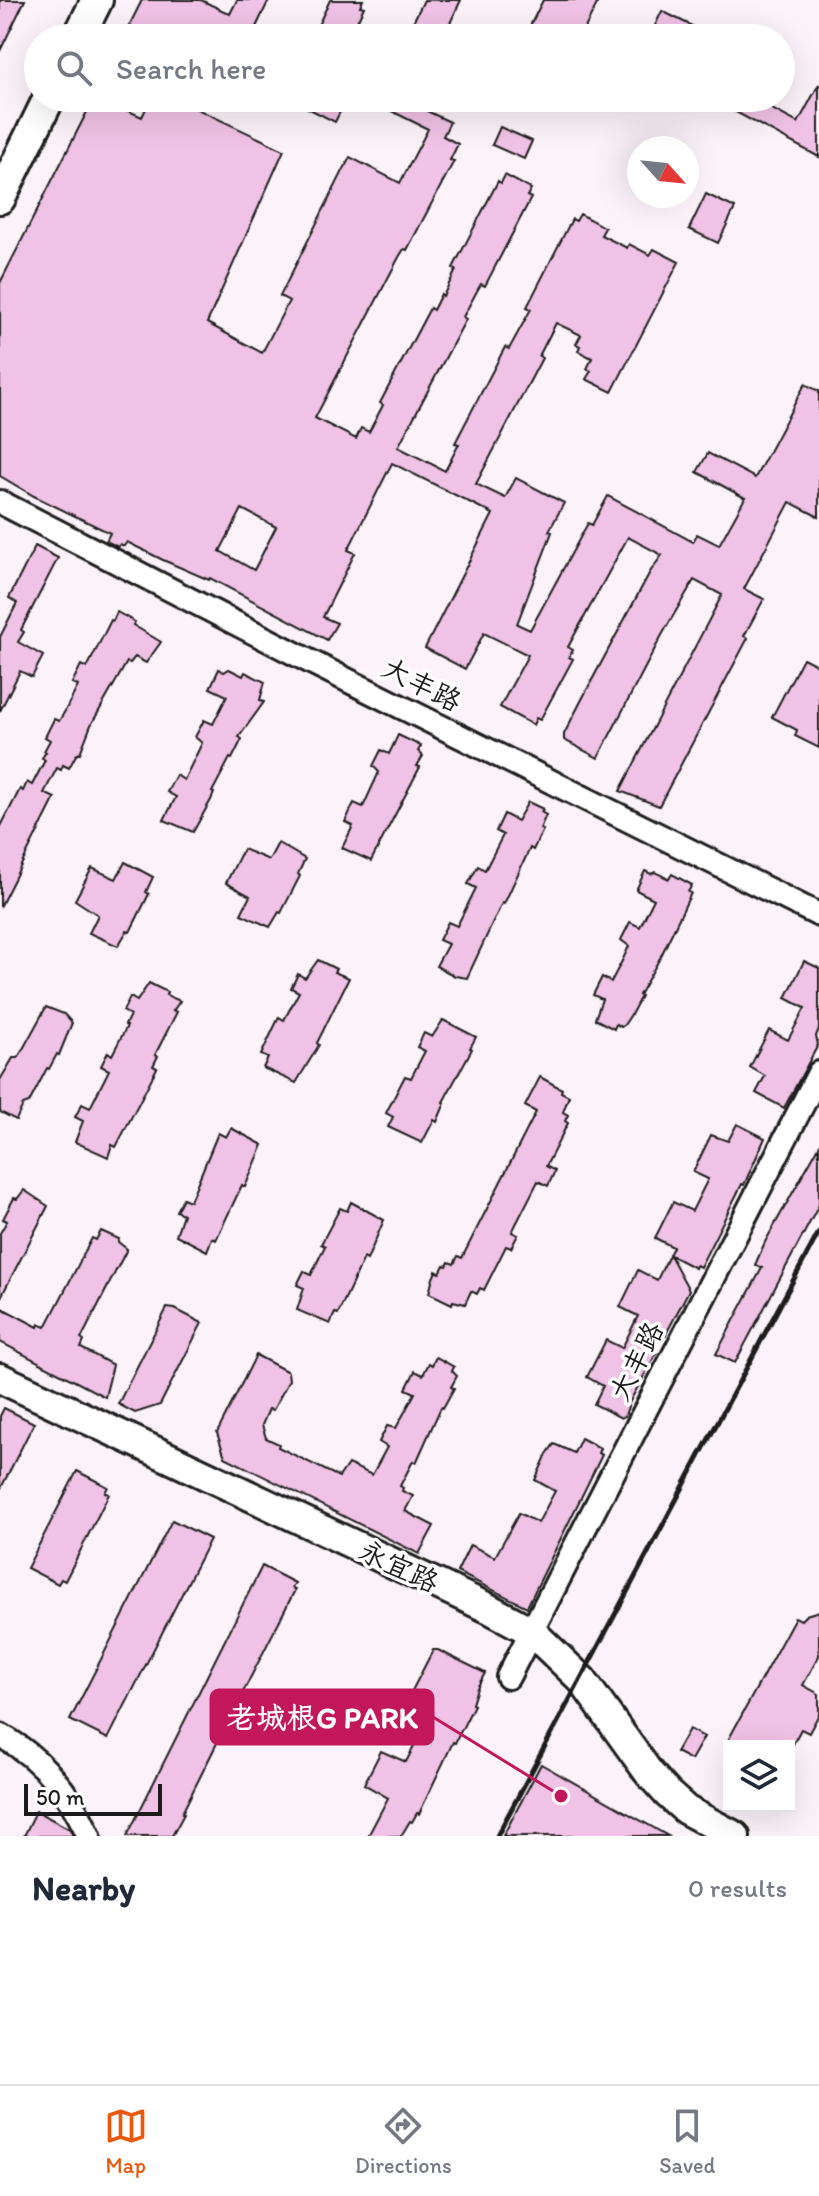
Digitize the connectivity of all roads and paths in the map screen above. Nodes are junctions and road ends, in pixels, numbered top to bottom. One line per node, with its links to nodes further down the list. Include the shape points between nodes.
1 (97, 0): 2 (main road)
2 (85, 24)
3 (42, 112): 4 (main road)
4 (0, 198)
5 (0, 502): 6 (street, 大丰路)
6 (819, 915)
7 (819, 1073): 9 (street, 大丰路)
8 (0, 1378): 9 (street, 永宜路)
9 (531, 1631): 10 (street, 大丰路); 13 (street, 永宜路, via 582,1680 656,1783 686,1810)
10 (508, 1677)
11 (0, 1735): 12 (street, via 57,1780)
12 (89, 1836)
13 (735, 1836)

